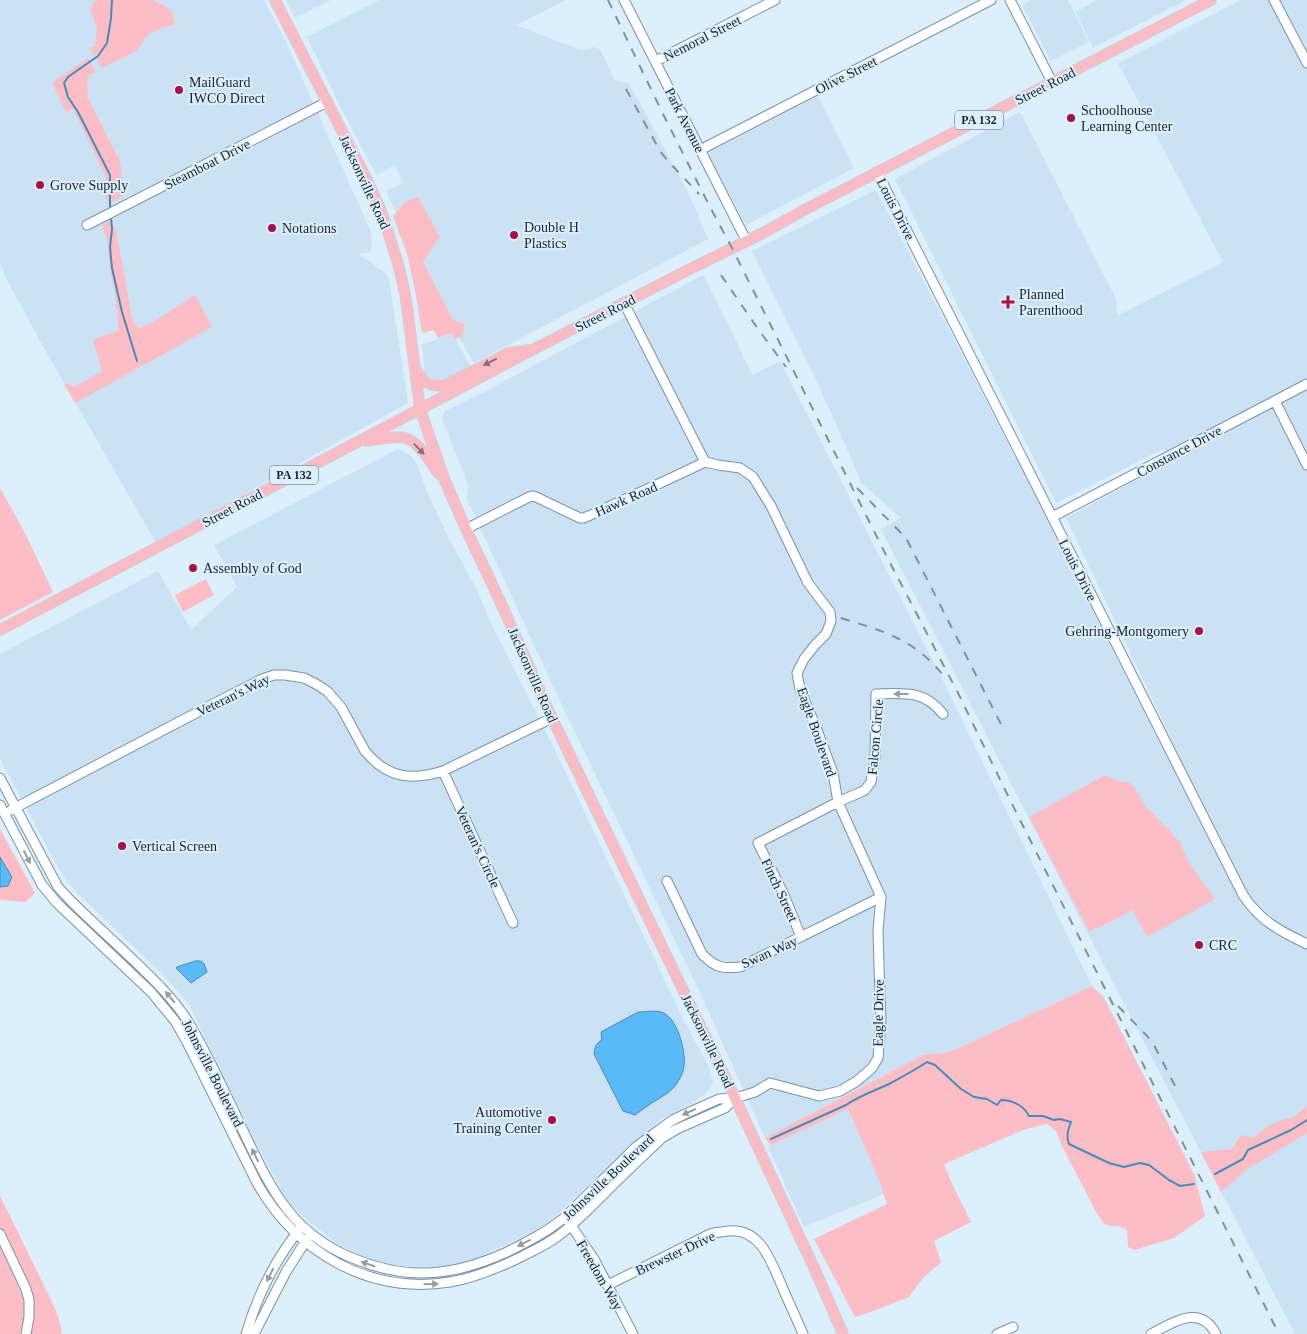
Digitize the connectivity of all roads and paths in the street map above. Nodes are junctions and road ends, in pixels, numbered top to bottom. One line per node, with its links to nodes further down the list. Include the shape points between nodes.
1 (275, 0): 11 (main road, Jacksonville Road)
2 (624, 0): 8 (street, Park Avenue)
3 (775, 0): 8 (street, Nemoral Street)
4 (991, 0): 12 (street, Olive Street)
5 (1010, 0): 10 (street)
6 (1211, 0): 10 (main road, Street Road / PA 132)
7 (1274, 0): 9 (street)
8 (656, 61): 12 (street, Park Avenue)
9 (1307, 63)
10 (1052, 82): 13 (main road, Street Road / PA 132)
11 (327, 102): 14 (street, Steamboat Drive); 18 (main road, Jacksonville Road, via 385,222 406,299)
12 (700, 150): 15 (street, Park Avenue)
13 (877, 172): 15 (main road, Street Road / PA 132); 26 (street, Louis Drive)
14 (87, 225)
15 (746, 240): 16 (main road, Street Road / PA 132)
16 (624, 303): 17 (main road, Street Road / PA 132); 23 (street)
17 (536, 348): 18 (main road, one-way to 18, via 508,353 444,386 425,382); 21 (main road, Street Road / PA 132)
18 (414, 367): 21 (main road, Jacksonville Road)
19 (1307, 384): 20 (street, Constance Drive)
20 (1275, 401): 24 (street); 26 (street, Constance Drive)
21 (420, 409): 22 (main road, Street Road / PA 132); 25 (main road, Jacksonville Road)
22 (357, 442): 25 (main road, one-way to 25, via 405,438 418,446); 28 (main road, Street Road / PA 132)
23 (706, 462): 27 (street, Hawk Road, via 584,518 534,496); 33 (street, Eagle Boulevard, via 740,468 753,477 771,506 808,583 830,612 831,621 826,634 804,659 797,673 832,773)
24 (1307, 465)
25 (445, 481): 27 (main road, Jacksonville Road)
26 (1052, 517): 42 (street, Louis Drive, via 1243,895 1268,923)
27 (466, 529): 30 (main road, Jacksonville Road)
28 (0, 630)
29 (943, 714): 33 (street, Falcon Circle, one-way to 33, via 930,701 916,694 876,694 875,758 871,782 865,790)
30 (552, 718): 31 (street, Veteran's Way); 43 (main road, Jacksonville Road)
31 (443, 772): 35 (street, Veteran's Way, via 414,777 387,770 365,751 341,707 327,691 304,678 274,675); 40 (street, Veteran's Circle)
32 (0, 778): 35 (street, Johnsville Boulevard)
33 (838, 802): 37 (street, Falcon Circle); 39 (street, Eagle Boulevard)
34 (0, 805): 36 (street, Johnsville Boulevard)
35 (16, 808): 36 (street, Veteran's Way); 45 (street, Johnsville Boulevard, one-way to 35, via 281,1202 267,1179 189,1023 157,983 58,887)
36 (2, 815): 48 (street, Johnsville Boulevard, one-way to 48, via 35,874 57,902 151,992 175,1021 263,1194)
37 (758, 843): 41 (street, Finch Street)
38 (667, 881): 41 (street, Swan Way, via 702,954 711,963 726,968 740,967)
39 (881, 897): 41 (street, Swan Way); 43 (street, Eagle Drive, via 878,930 881,1020 878,1058 872,1068 840,1091 819,1096 770,1083)
40 (513, 923)
41 (801, 937)
42 (1307, 944)
43 (735, 1098): 44 (street, Johnsville Boulevard, one-way to 44, via 719,1099 673,1120 636,1148); 46 (street, Johnsville Boulevard, via 725,1108 662,1138); 58 (main road, Jacksonville Road)
44 (565, 1217): 46 (street, Freedom Way); 49 (street, Johnsville Boulevard, one-way to 49, via 536,1237 494,1258 467,1268 430,1273 395,1272 366,1264 332,1248)
45 (303, 1226): 48 (street); 49 (street, Johnsville Boulevard)
46 (571, 1226): 50 (street, Johnsville Boulevard, one-way to 46, via 336,1263 368,1276 402,1283 438,1284 495,1269 553,1240); 51 (street, Freedom Way)
47 (0, 1234): 53 (street, via 29,1300)
48 (296, 1234): 50 (street, Johnsville Boulevard); 54 (street, one-way to 54, via 269,1276)
49 (312, 1234): 50 (street)
50 (305, 1242): 55 (street)
51 (608, 1285): 56 (street, Freedom Way); 57 (street, Brewster Drive, via 710,1234 743,1232 756,1239 767,1254)
52 (1013, 1326): 59 (street)
53 (26, 1334)
54 (246, 1334)
55 (254, 1334)
56 (633, 1334)
57 (803, 1334)
58 (843, 1334)
59 (997, 1334)
60 (1150, 1334): 61 (street, via 1191,1316 1207,1322)
61 (1216, 1334)

